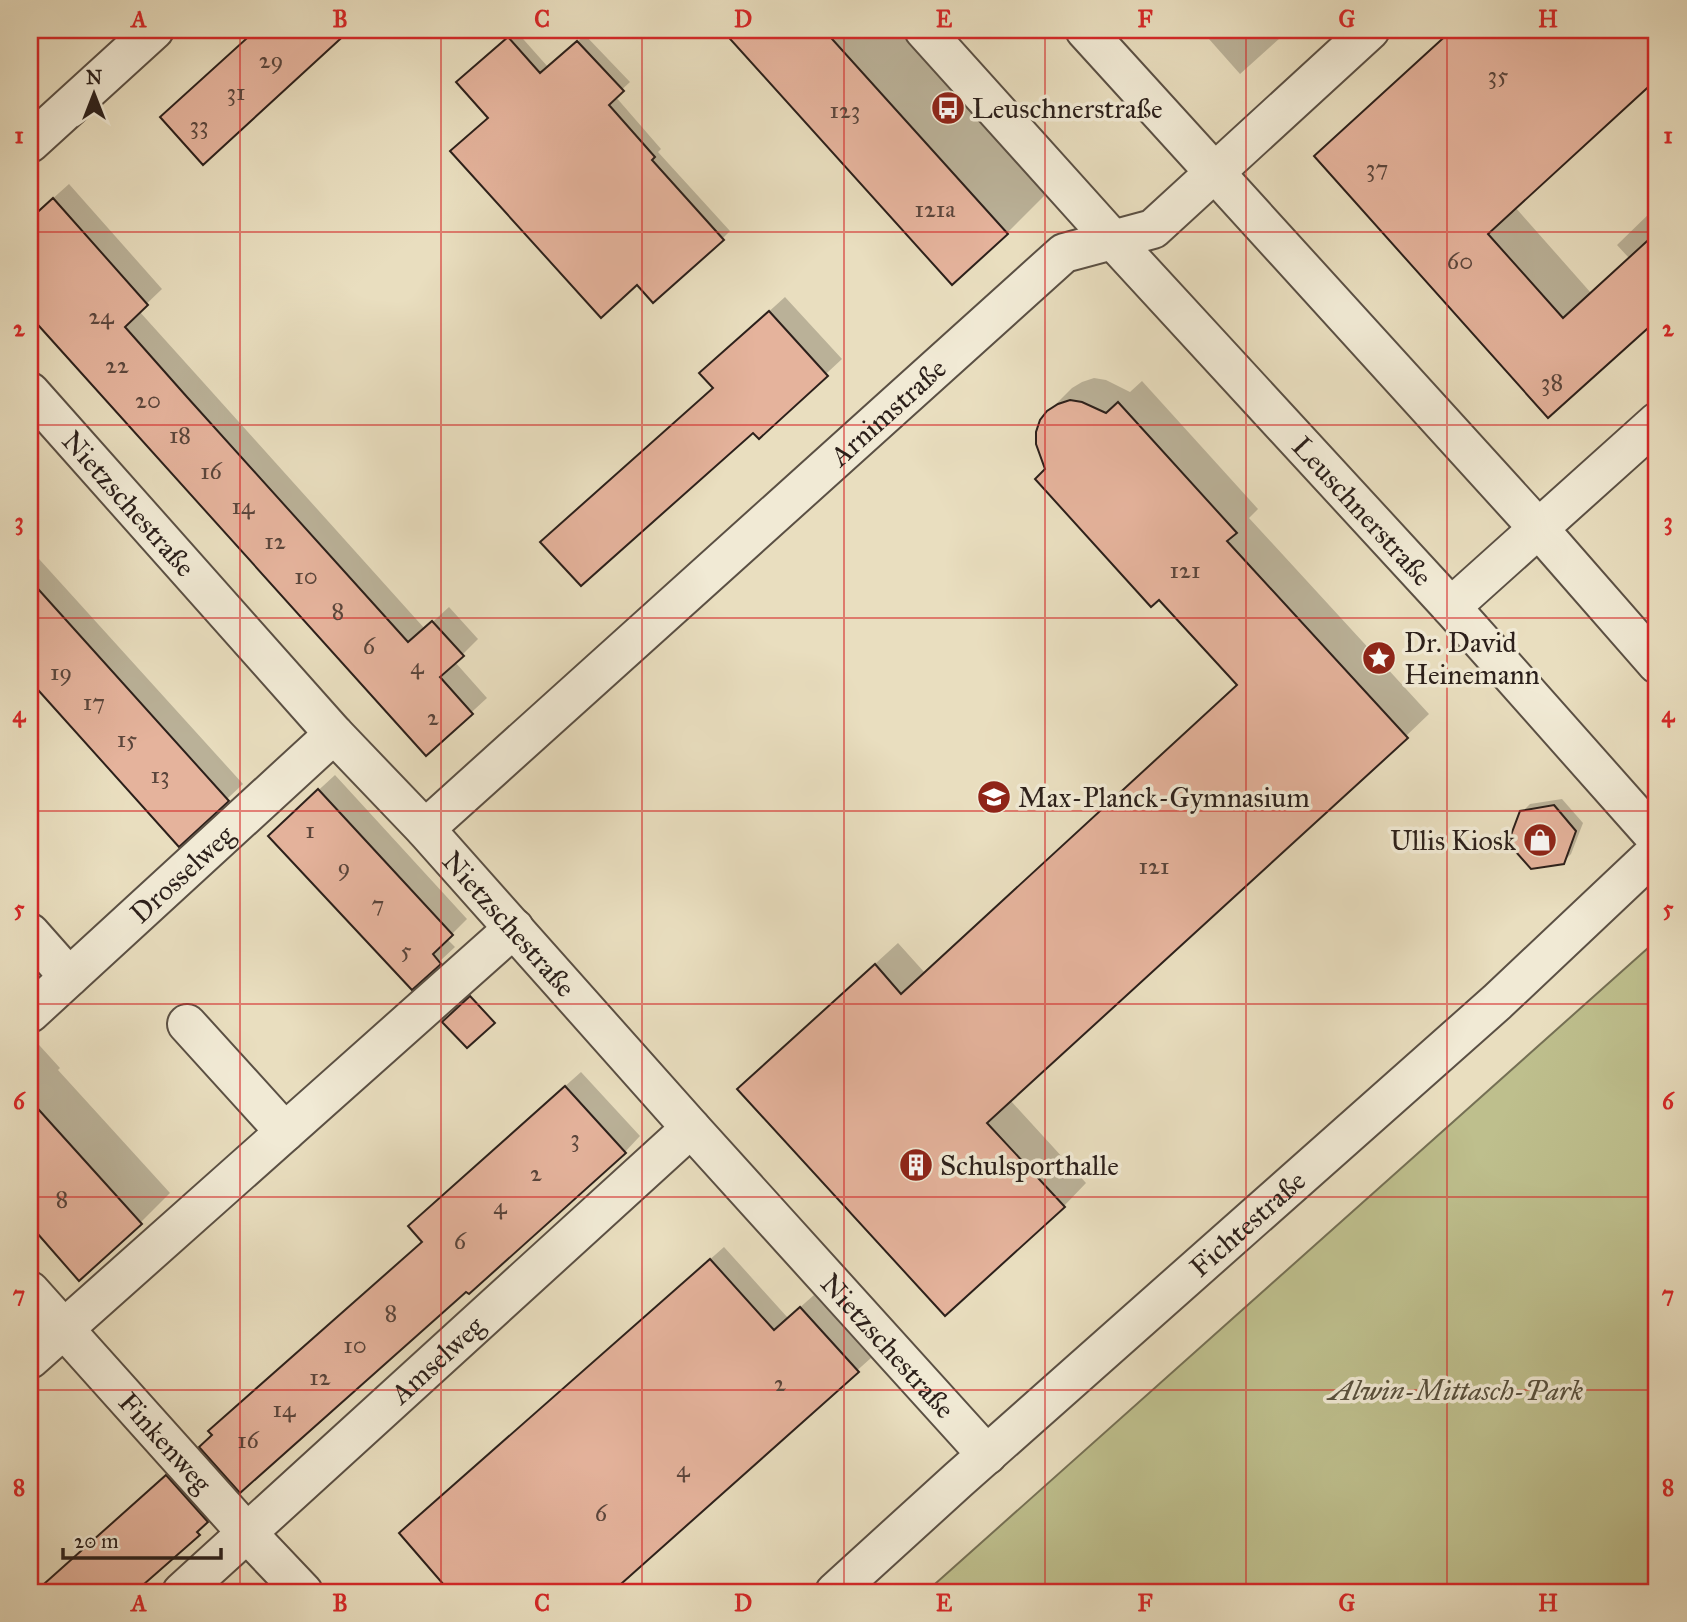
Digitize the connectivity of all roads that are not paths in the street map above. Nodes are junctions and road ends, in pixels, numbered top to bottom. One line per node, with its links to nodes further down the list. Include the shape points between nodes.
1 (153, 30): 5 (street)
2 (924, 30): 7 (street, Leuschnerstraße)
3 (1084, 30): 6 (street)
4 (1370, 30): 6 (street, Arnimstraße)
5 (30, 143)
6 (1214, 173): 7 (street, Arnimstraße, via 1153,229); 10 (street)
7 (1113, 240): 11 (street, Leuschnerstraße); 14 (street, Arnimstraße, via 1064,253)
8 (30, 392): 13 (street, Nietzschestraße)
9 (1657, 422): 10 (street)
10 (1538, 528): 11 (street); 12 (street)
11 (1451, 607): 15 (street, Leuschnerstraße)
12 (1657, 664)
13 (334, 734): 14 (street, Nietzschestraße); 19 (street, Drosselweg)
14 (425, 830): 17 (street, Nietzschestraße)
15 (1657, 839)
16 (1657, 851): 27 (street, Fichtestraße, via 1497,1002)
17 (514, 928): 22 (street, Nietzschestraße); 23 (street)
18 (30, 933): 19 (street)
19 (69, 977): 20 (street, Drosselweg)
20 (30, 1013)
21 (187, 1024): 23 (street)
22 (691, 1128): 27 (street, Nietzschestraße); 28 (street, Amselweg)
23 (285, 1132): 25 (street)
24 (30, 1291): 25 (street, Finkenweg)
25 (63, 1329): 26 (street); 28 (street, Finkenweg)
26 (30, 1359)
27 (987, 1455): 31 (street, Fichtestraße)
28 (247, 1533): 29 (street, Amselweg); 30 (street, Finkenweg)
29 (182, 1592)
30 (303, 1592)
31 (835, 1592)

